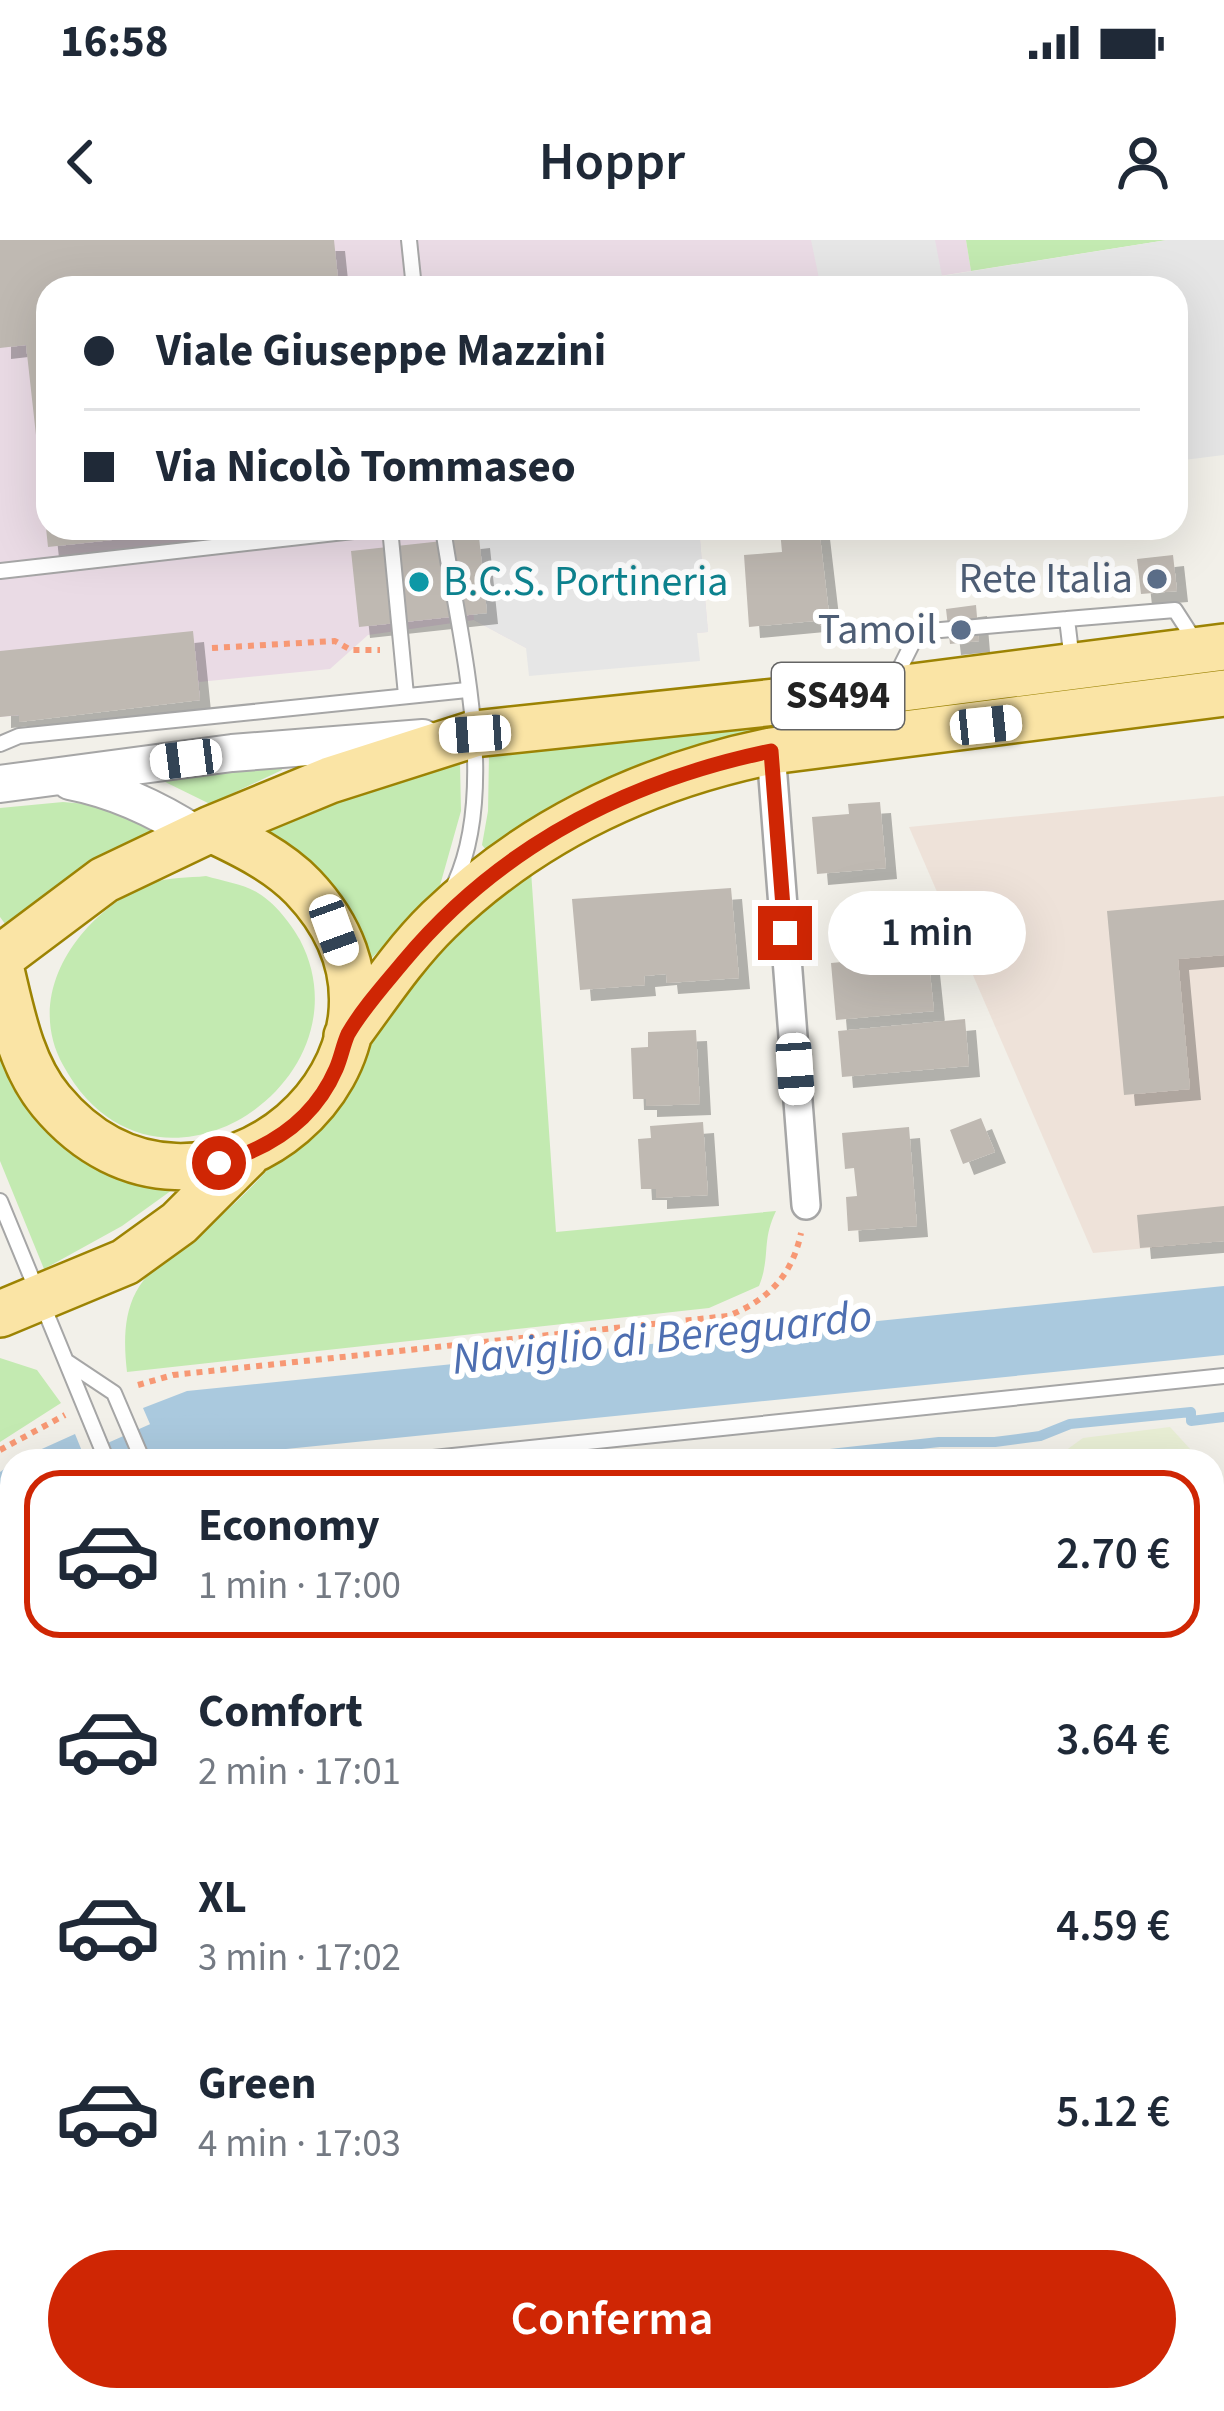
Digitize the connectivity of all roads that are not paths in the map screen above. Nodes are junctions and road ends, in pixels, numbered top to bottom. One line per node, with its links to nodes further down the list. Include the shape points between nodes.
1 (409, 240): 2 (lane)
2 (413, 276)
3 (276, 540): 6 (lane)
4 (391, 540): 13 (lane)
5 (445, 540): 10 (lane)
6 (0, 572)
7 (1067, 619): 8 (lane, via 1175,610); 9 (lane); 11 (lane, via 918,632)
8 (1213, 649): 9 (main road, SS494)
9 (1072, 665): 11 (main road, SS494)
10 (467, 689): 13 (lane); 14 (lane)
11 (889, 690): 14 (main road, SS494)
12 (1224, 694): 16 (main road, SS494)
13 (406, 695): 15 (lane)
14 (475, 734): 17 (street); 19 (main road, SS494, via 329,780); 20 (lane, via 474,818)
15 (0, 744)
16 (771, 751): 20 (main road, SS494, via 714,763 576,818 523,850); 25 (street)
17 (48, 777): 18 (street); 19 (street, via 130,798)
18 (0, 784)
19 (204, 832): 21 (main road, SS494, via 104,880); 22 (main road, SS494, via 275,864 334,930 351,997)
20 (438, 921): 22 (main road, SS494)
21 (2, 955): 23 (main road, SS494, via 30,1068 74,1124 160,1164)
22 (347, 1036): 23 (main road, SS494, via 306,1115)
23 (247, 1155): 26 (main road, SS494, via 179,1223 125,1262)
24 (0, 1201): 26 (lane)
25 (806, 1205)
26 (20, 1305): 27 (lane)
27 (67, 1360): 29 (lane); 30 (lane, via 113,1394)
28 (1224, 1376): 31 (lane)
29 (102, 1449)
30 (138, 1449)
31 (520, 1449)

